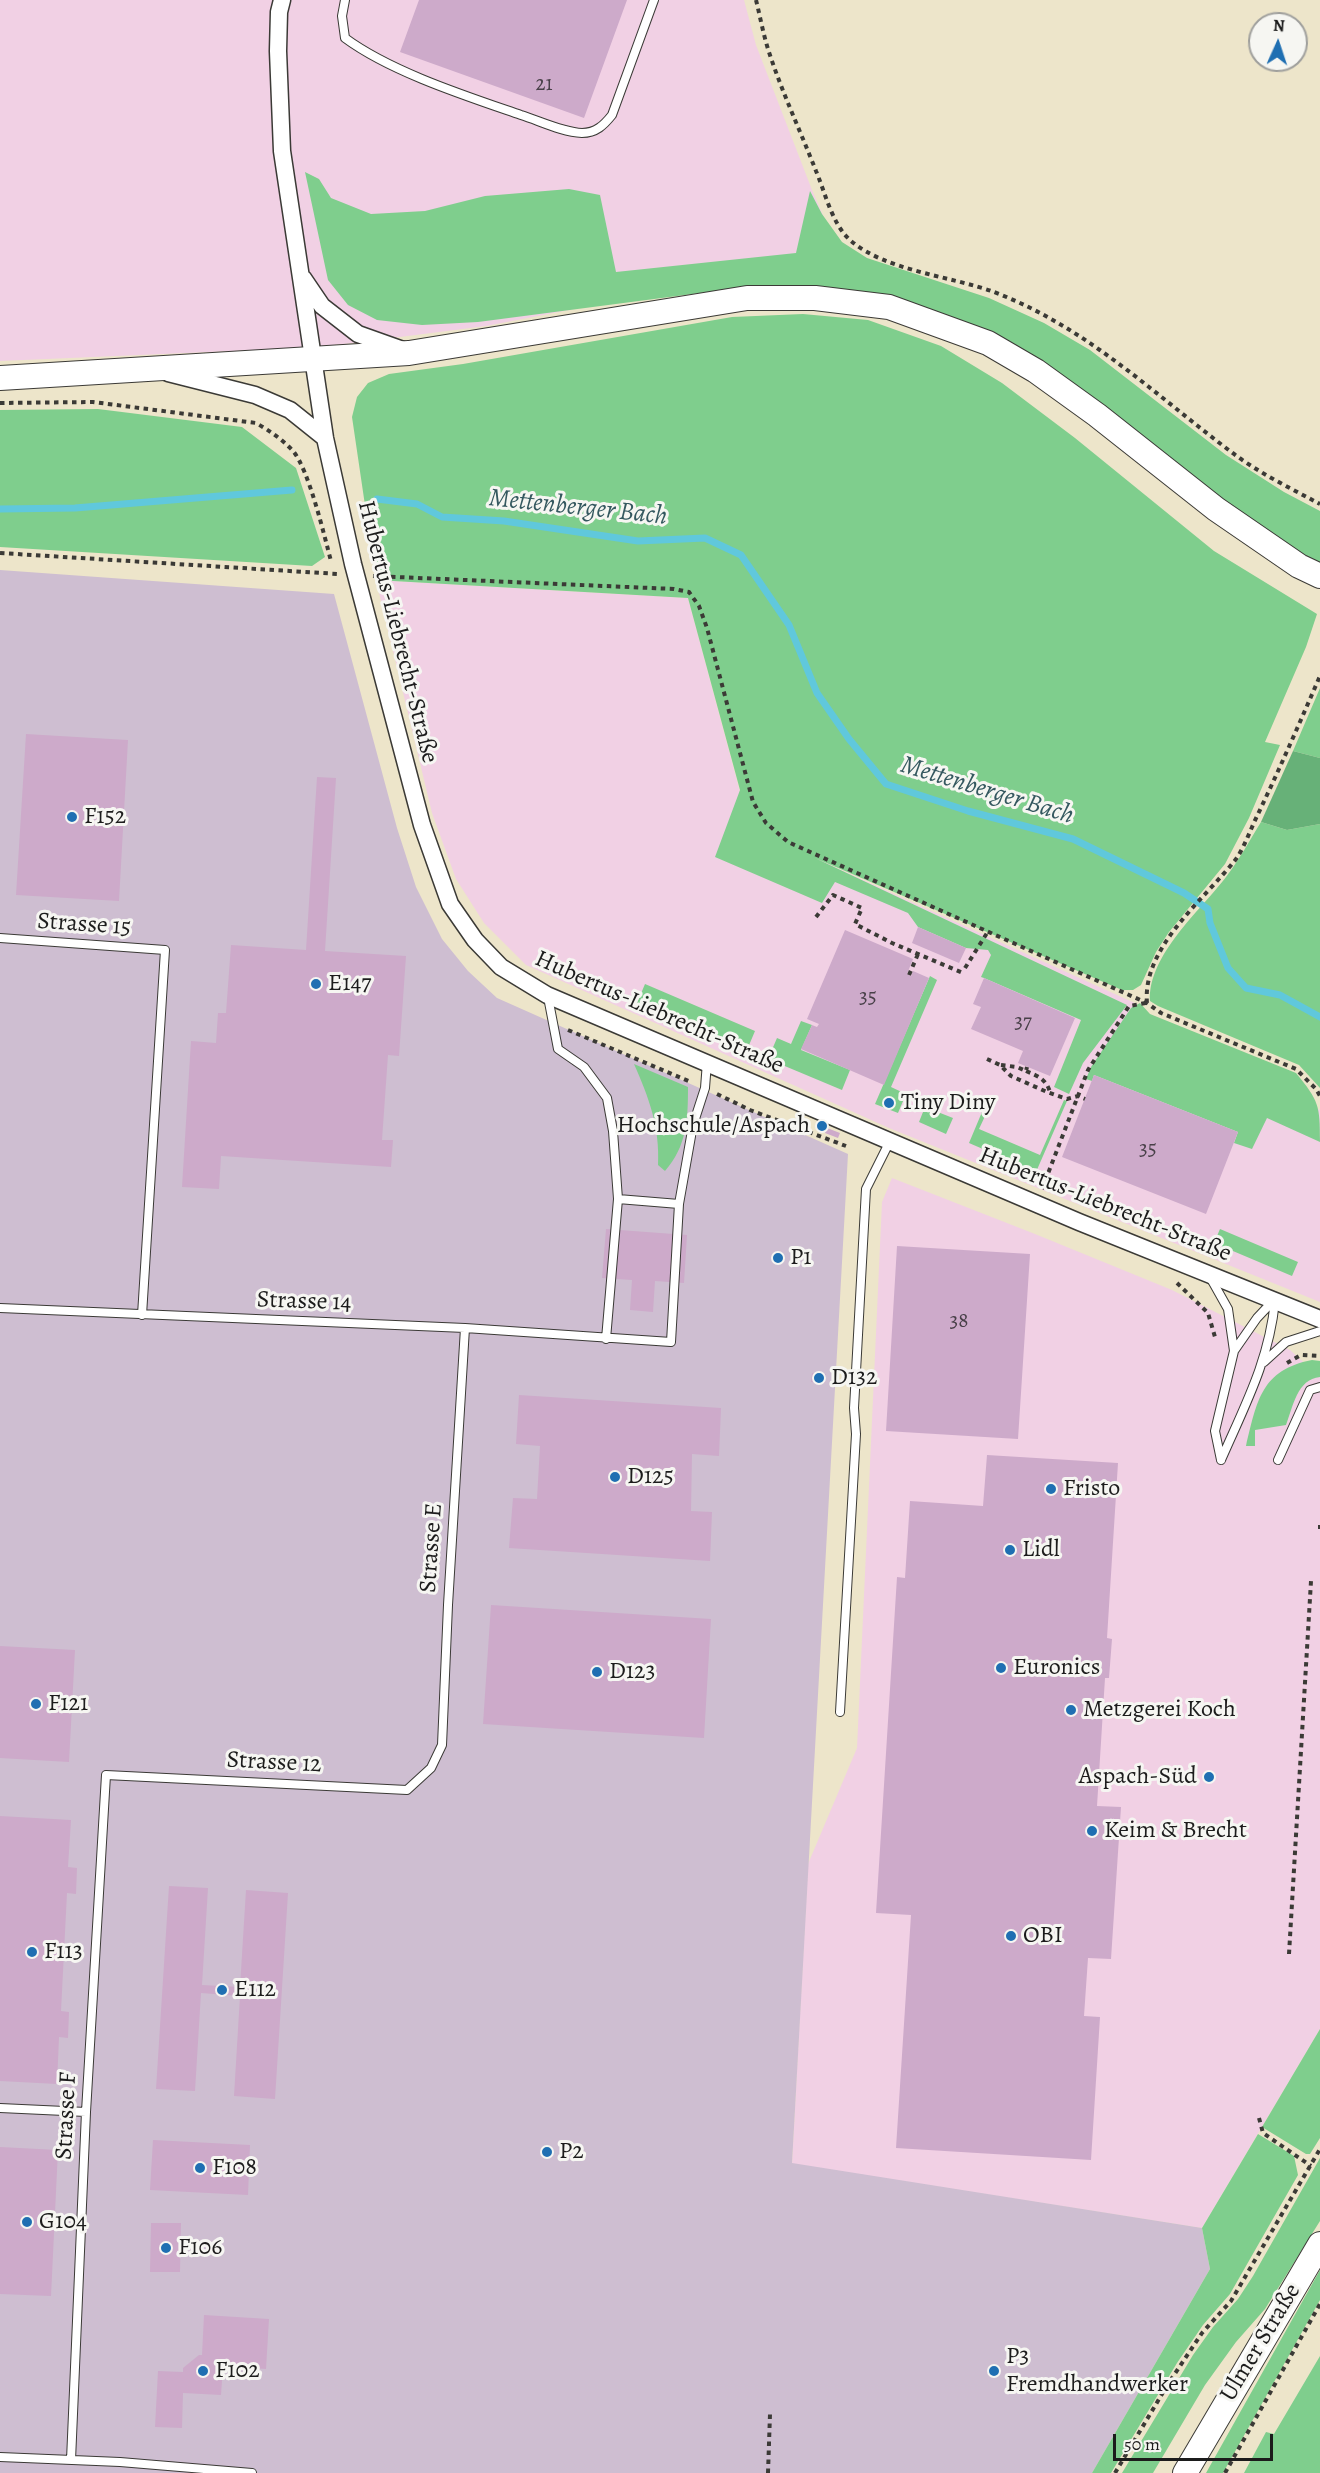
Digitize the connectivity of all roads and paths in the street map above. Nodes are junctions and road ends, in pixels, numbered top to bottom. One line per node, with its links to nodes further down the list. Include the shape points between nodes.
1 (282, 0): 5 (street, Hubertus-Liebrecht-Straße, via 278,51 282,151)
2 (345, 0): 3 (lane, via 345,38 367,54 474,99 583,133 601,128 612,115)
3 (654, 0)
4 (756, 0): 12 (path, via 768,48 827,198 850,240 870,253 904,266 994,292 1086,339 1231,453)
5 (300, 274): 6 (street, Hubertus-Liebrecht-Straße, via 322,306 358,334); 7 (street, Hubertus-Liebrecht-Straße)
6 (410, 353): 7 (main road); 16 (main road, via 747,298 815,298 889,307 988,343 1036,371 1216,509)
7 (314, 360): 8 (main road); 11 (street, Hubertus-Liebrecht-Straße)
8 (156, 369): 9 (main road); 11 (street, via 255,395 290,410)
9 (0, 378)
10 (0, 403): 14 (path, via 93,402 256,423 295,453)
11 (325, 438): 15 (street, Hubertus-Liebrecht-Straße)
12 (1320, 504)
13 (0, 553): 14 (path)
14 (335, 574): 15 (path); 17 (path)
15 (357, 576): 20 (path, via 689,592 707,628 753,802 766,823 788,842); 24 (street, Hubertus-Liebrecht-Straße, via 422,825 450,904 475,940 501,967)
16 (1320, 576)
17 (338, 585)
18 (1320, 676): 25 (path, via 1238,857 1163,948 1149,976)
19 (816, 916): 22 (path, via 833,895 862,908 855,924)
20 (987, 933): 22 (path, via 964,970); 25 (path)
21 (0, 938): 44 (lane, Strasse 15, via 165,950)
22 (918, 954): 23 (path)
23 (909, 975)
24 (547, 995): 26 (lane); 28 (street, Hubertus-Liebrecht-Straße)
25 (1147, 1003): 32 (path, via 1130,1006 1117,1023 1088,1070); 33 (path, via 1161,1013 1296,1069)
26 (554, 1020): 30 (path, via 578,1036); 37 (lane, via 558,1049 584,1067 607,1098 614,1131)
27 (987, 1059): 29 (path)
28 (707, 1062): 30 (lane); 35 (street, Hubertus-Liebrecht-Straße)
29 (1000, 1065): 31 (path, via 1011,1076); 31 (path, via 1027,1069 1042,1078)
30 (705, 1088): 36 (path, via 750,1110); 39 (lane, via 693,1125)
31 (1050, 1092): 32 (path, via 1067,1099)
32 (1078, 1096): 34 (path); 38 (path)
33 (1320, 1096)
34 (1085, 1099)
35 (890, 1141): 38 (street, Hubertus-Liebrecht-Straße); 54 (lane, via 866,1190)
36 (849, 1146)
37 (618, 1199): 39 (lane); 48 (lane)
38 (1036, 1203): 40 (street, Hubertus-Liebrecht-Straße)
39 (679, 1204): 48 (lane, Strasse 14, via 671,1342)
40 (1207, 1273): 42 (street, Hubertus-Liebrecht-Straße); 49 (lane, via 1228,1309)
41 (1169, 1280): 49 (path, via 1179,1284 1208,1313 1218,1346)
42 (1275, 1300): 45 (street, Hubertus-Liebrecht-Straße); 49 (lane); 50 (lane)
43 (0, 1308): 44 (lane, Strasse 14)
44 (142, 1315): 46 (lane, Strasse 14)
45 (1320, 1319)
46 (465, 1328): 48 (lane, Strasse 14); 55 (lane, Strasse E, via 442,1745)
47 (1320, 1331): 50 (lane, via 1286,1342)
48 (606, 1338)
49 (1234, 1351): 50 (lane, via 1215,1431 1221,1460)
50 (1264, 1363)
51 (1320, 1387): 52 (lane, via 1310,1390)
52 (1278, 1460)
53 (1311, 1581): 57 (path)
54 (840, 1712)
55 (431, 1768): 56 (lane, Strasse 12, via 407,1790)
56 (106, 1774): 59 (lane, Strasse F)
57 (1289, 1954)
58 (0, 2108): 59 (lane)
59 (86, 2112): 67 (lane, Strasse F)
60 (1259, 2118): 62 (path, via 1263,2133)
61 (1320, 2149): 62 (path)
62 (1311, 2166): 70 (path, via 1231,2301 1168,2384)
63 (1320, 2244): 71 (main road, Ulmer Straße)
64 (1320, 2304): 72 (path)
65 (770, 2414): 69 (path)
66 (0, 2457): 67 (lane)
67 (71, 2460): 68 (lane)
68 (252, 2473)
69 (768, 2473)
70 (1115, 2473)
71 (1185, 2473)
72 (1225, 2473)

